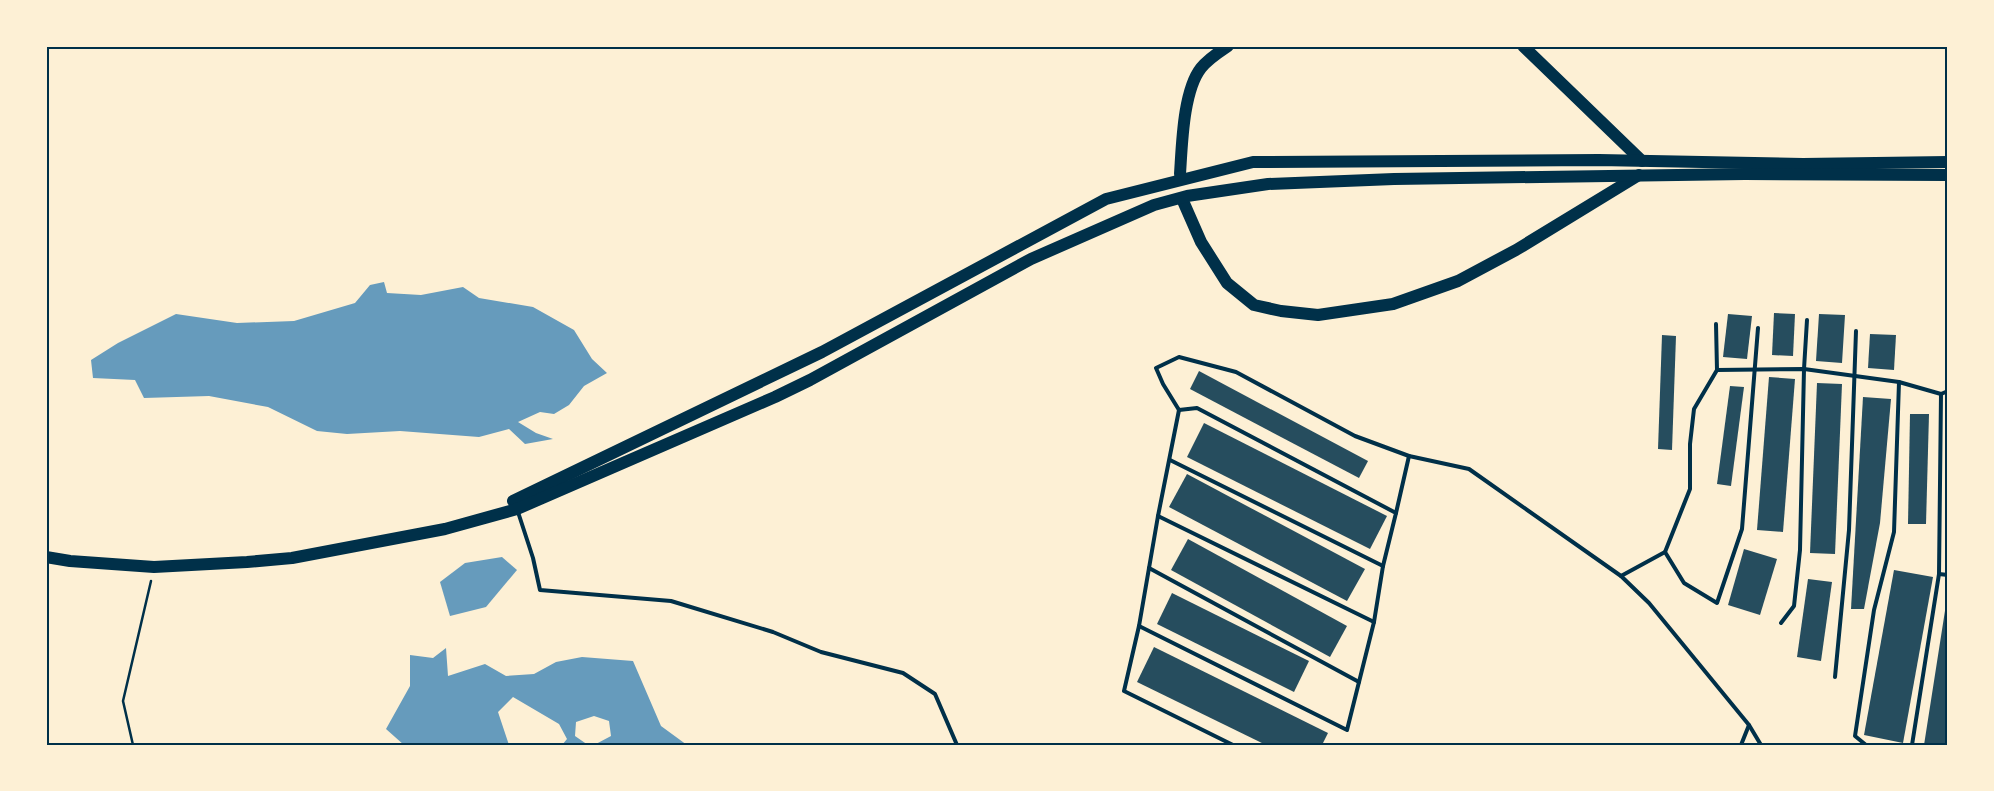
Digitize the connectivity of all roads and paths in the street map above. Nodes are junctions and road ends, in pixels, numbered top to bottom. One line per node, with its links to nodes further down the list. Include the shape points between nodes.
1 (1228, 46): 5 (main road, via 1201,68 1192,85 1182,129)
2 (1523, 46): 3 (main road)
3 (1642, 161): 4 (main road); 26 (main road, via 1253,162 1106,198 822,352)
4 (1948, 162)
5 (1180, 174)
6 (1641, 175): 7 (main road); 8 (main road, via 1458,281 1393,304 1318,315 1254,305 1227,283 1202,242); 23 (main road, via 1268,184 1187,196 1154,205 1031,259 775,397)
7 (1948, 175)
8 (1183, 201)
9 (1807, 320): 13 (lane)
10 (1716, 324): 14 (lane)
11 (1758, 328): 15 (lane)
12 (1856, 331): 16 (lane)
13 (1804, 369): 15 (lane); 16 (lane); 36 (lane, via 1800,550 1794,606)
14 (1717, 370): 15 (lane); 27 (lane, via 1694,409 1690,489)
15 (1754, 371): 27 (lane, via 1742,529 1717,603 1684,584)
16 (1854, 376): 17 (lane); 38 (lane, via 1849,530)
17 (1899, 382): 19 (lane); 46 (lane, via 1894,532 1874,610 1855,736)
18 (1948, 391): 19 (lane)
19 (1941, 394): 32 (lane)
20 (1179, 410): 21 (lane, via 1156,368 1179,357 1236,372 1354,436); 22 (lane); 24 (lane, via 1197,408)
21 (1409, 456): 24 (lane); 34 (lane, via 1469,468)
22 (1170, 460): 25 (lane); 29 (lane)
23 (516, 509): 26 (main road); 42 (lane, via 540,590 671,601 773,632 821,652 903,673 935,694)
24 (1396, 513): 29 (lane)
25 (1158, 516): 31 (lane); 35 (lane)
26 (471, 522): 30 (main road, via 292,558)
27 (1665, 552): 34 (lane)
28 (46, 557): 30 (main road)
29 (1383, 566): 35 (lane)
30 (154, 567): 41 (path, via 123,701)
31 (1149, 568): 37 (lane); 39 (lane)
32 (1939, 574): 33 (lane); 47 (lane)
33 (1948, 575)
34 (1621, 576): 40 (lane, via 1649,603)
35 (1374, 622): 39 (lane)
36 (1781, 623)
37 (1140, 626): 39 (lane, via 1347,730); 43 (lane, via 1124,691)
38 (1835, 677)
39 (1359, 682)
40 (1749, 725): 44 (lane); 45 (lane)
41 (133, 745)
42 (957, 745)
43 (1234, 745)
44 (1741, 745)
45 (1761, 745)
46 (1866, 745)
47 (1912, 745)

